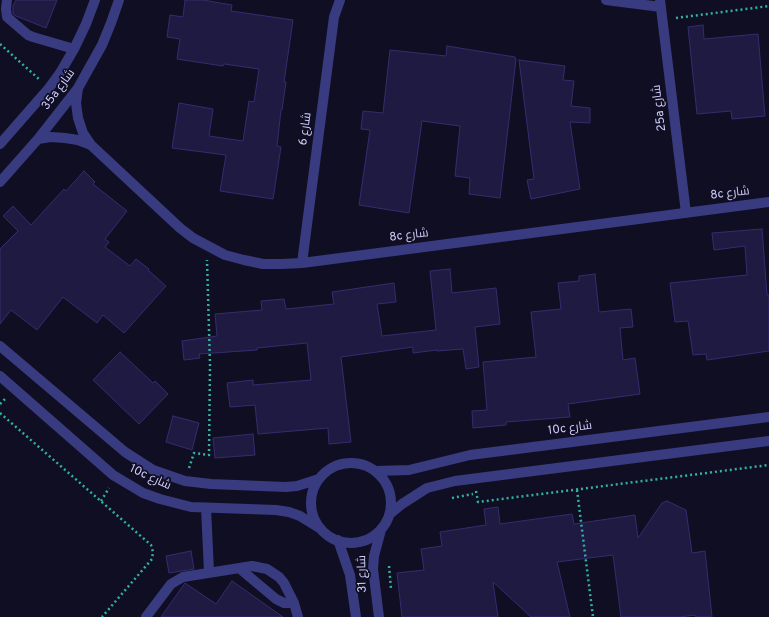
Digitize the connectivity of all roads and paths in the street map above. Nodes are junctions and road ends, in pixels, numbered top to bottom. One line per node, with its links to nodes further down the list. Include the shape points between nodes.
1 (7, 0): 10 (street, via 7,17 28,34)
2 (95, 0): 10 (street, 35a شارع)
3 (119, 0): 12 (street, 35a شارع, via 102,45)
4 (340, 0): 20 (street, شارع 6, via 334,17)
5 (606, 0): 6 (street)
6 (660, 4): 8 (street, 25a شارع)
7 (769, 6): 8 (path)
8 (662, 19): 18 (street, 25a شارع)
9 (0, 44): 11 (path)
10 (74, 49): 11 (street, 35a شارع)
11 (49, 88): 14 (street, 35a شارع)
12 (78, 88): 13 (street, 35a شارع); 15 (street, 8c شارع, via 78,118)
13 (38, 139): 15 (street, 8c شارع, via 65,138); 16 (street, 35a شارع)
14 (0, 144)
15 (91, 146): 19 (street, 8c شارع, via 180,228)
16 (0, 182)
17 (769, 202): 18 (street, 8c شارع)
18 (686, 213): 20 (street, 8c شارع)
19 (207, 246): 20 (street, 8c شارع, via 225,255 263,264); 30 (path, via 209,455 194,453)
20 (302, 263)
21 (0, 346): 30 (street, 10c شارع, via 125,452 153,470)
22 (0, 376): 36 (street, 10c شارع, via 113,475 160,499 184,506)
23 (0, 413): 35 (path)
24 (769, 417): 27 (street, 10c شارع, via 470,455 409,470)
25 (769, 441): 28 (street)
26 (769, 465): 31 (path)
27 (376, 471): 29 (street, via 356,463 346,463 327,471); 37 (street, via 390,490)
28 (474, 478): 33 (path); 37 (street, via 428,488)
29 (319, 479): 30 (street, 10c شارع, via 286,487); 38 (street, via 312,499 314,515)
30 (185, 481)
31 (577, 490): 33 (path, via 478,502); 51 (path)
32 (116, 491): 35 (path, via 109,488)
33 (476, 494): 34 (path)
34 (445, 499)
35 (100, 501): 46 (path, via 145,539 153,552 152,560)
36 (206, 508): 38 (street, 10c شارع, via 276,510 300,516); 43 (street)
37 (390, 514): 39 (street)
38 (322, 529): 40 (street)
39 (380, 530): 40 (street, via 372,538 361,542 349,543); 50 (street, شارع 31, via 373,569)
40 (338, 540): 49 (street, شارع 31, via 350,575)
41 (388, 564): 44 (path)
42 (239, 568): 43 (street); 45 (street, via 276,599 284,603); 45 (street, via 260,567 274,572 284,583)
43 (209, 572): 47 (street, via 190,575 171,584)
44 (392, 594)
45 (294, 603): 48 (street)
46 (102, 617)
47 (146, 617)
48 (298, 617)
49 (356, 617)
50 (379, 617)
51 (593, 617)

